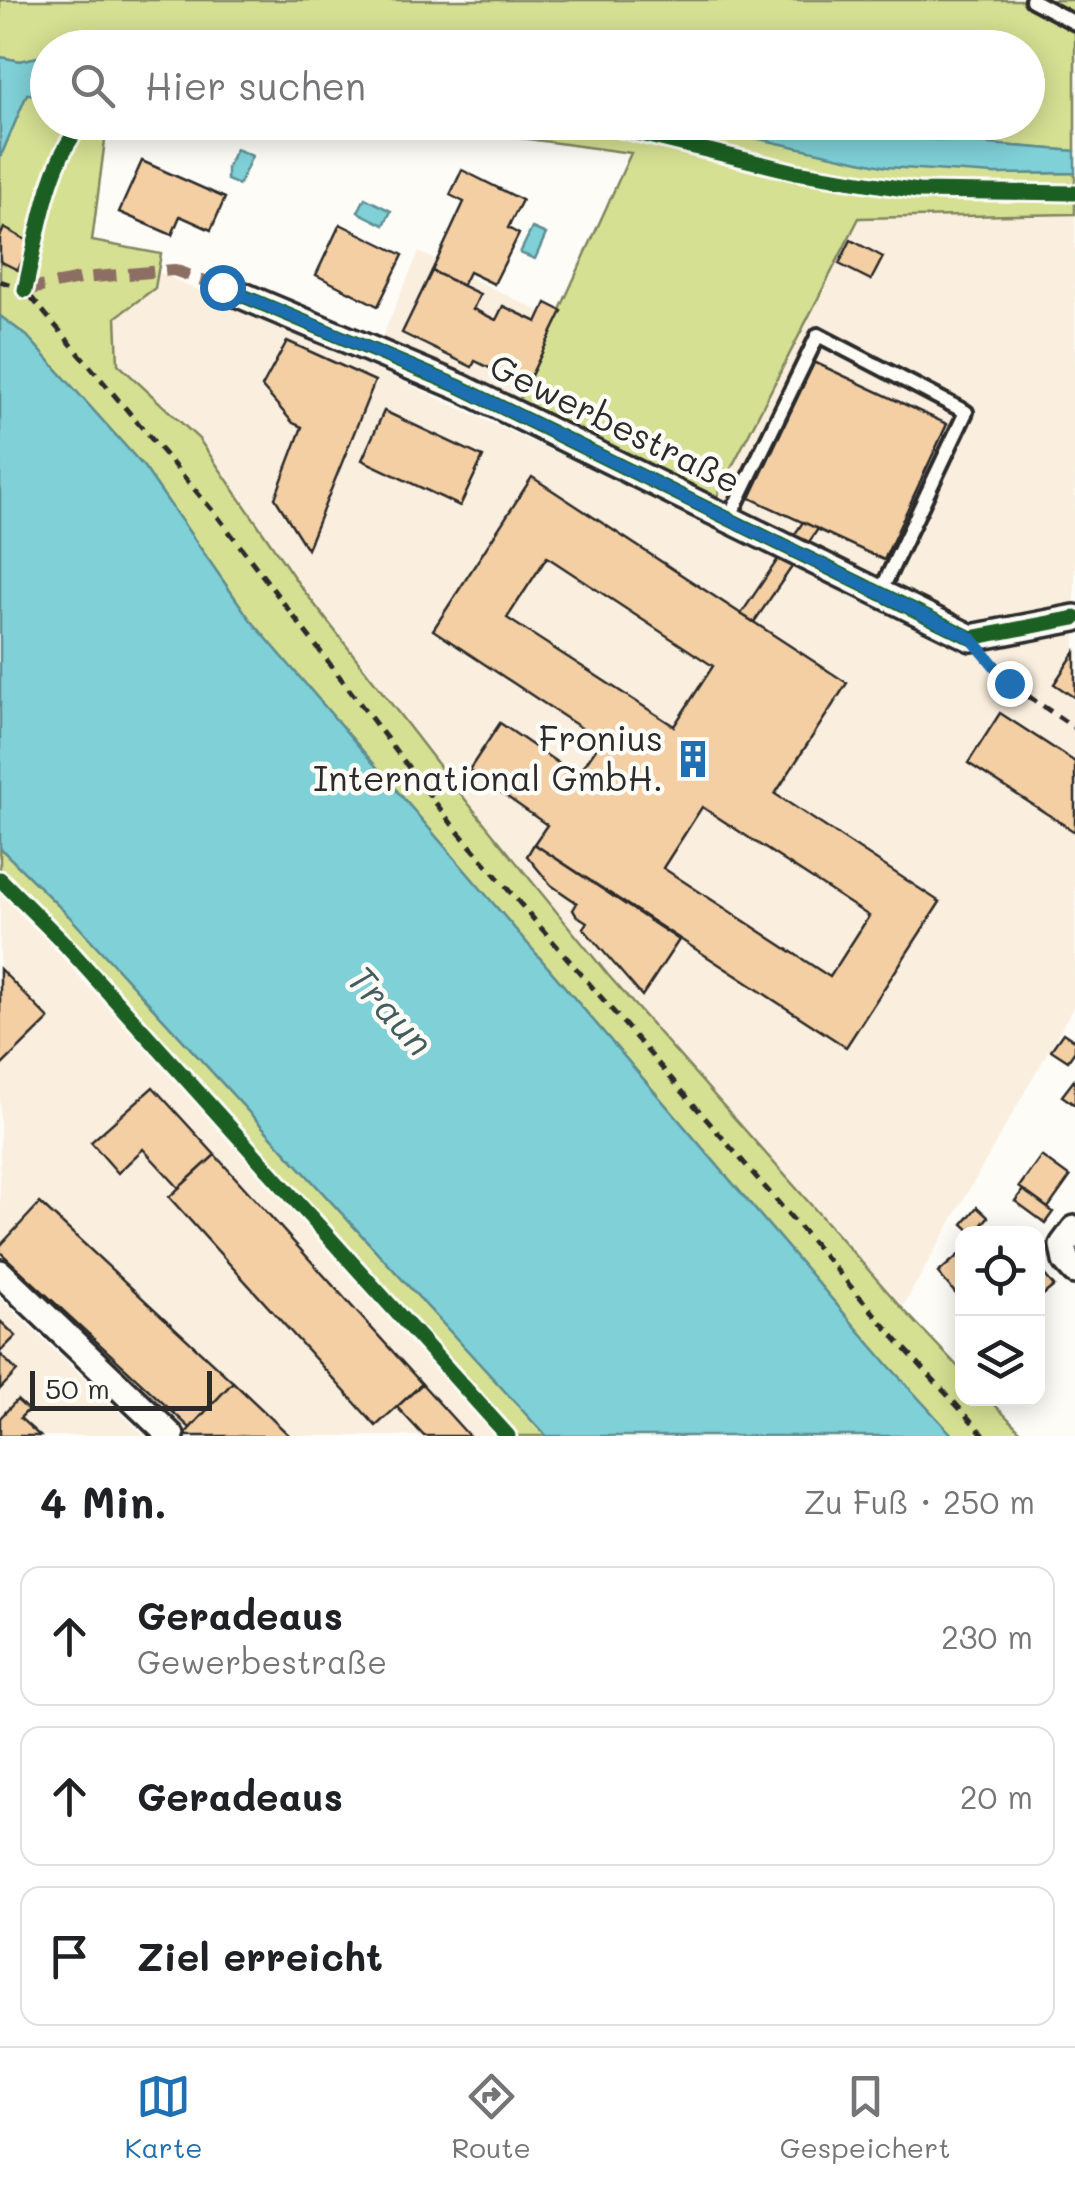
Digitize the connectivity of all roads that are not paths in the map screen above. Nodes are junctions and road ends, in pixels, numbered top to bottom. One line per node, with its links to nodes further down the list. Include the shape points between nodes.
1 (1032, 0): 2 (lane)
2 (1075, 23)
3 (222, 287): 4 (street, Gewerbestraße, via 460,387)
4 (730, 518): 5 (street, Gewerbestraße); 5 (lane, via 818,335 966,412)
5 (880, 592): 6 (street, Gewerbestraße, via 971,638)
6 (1075, 618)
7 (1075, 1229): 8 (street, via 1063,1245)
8 (1075, 1271)
9 (0, 1273): 10 (street)
10 (171, 1436)

